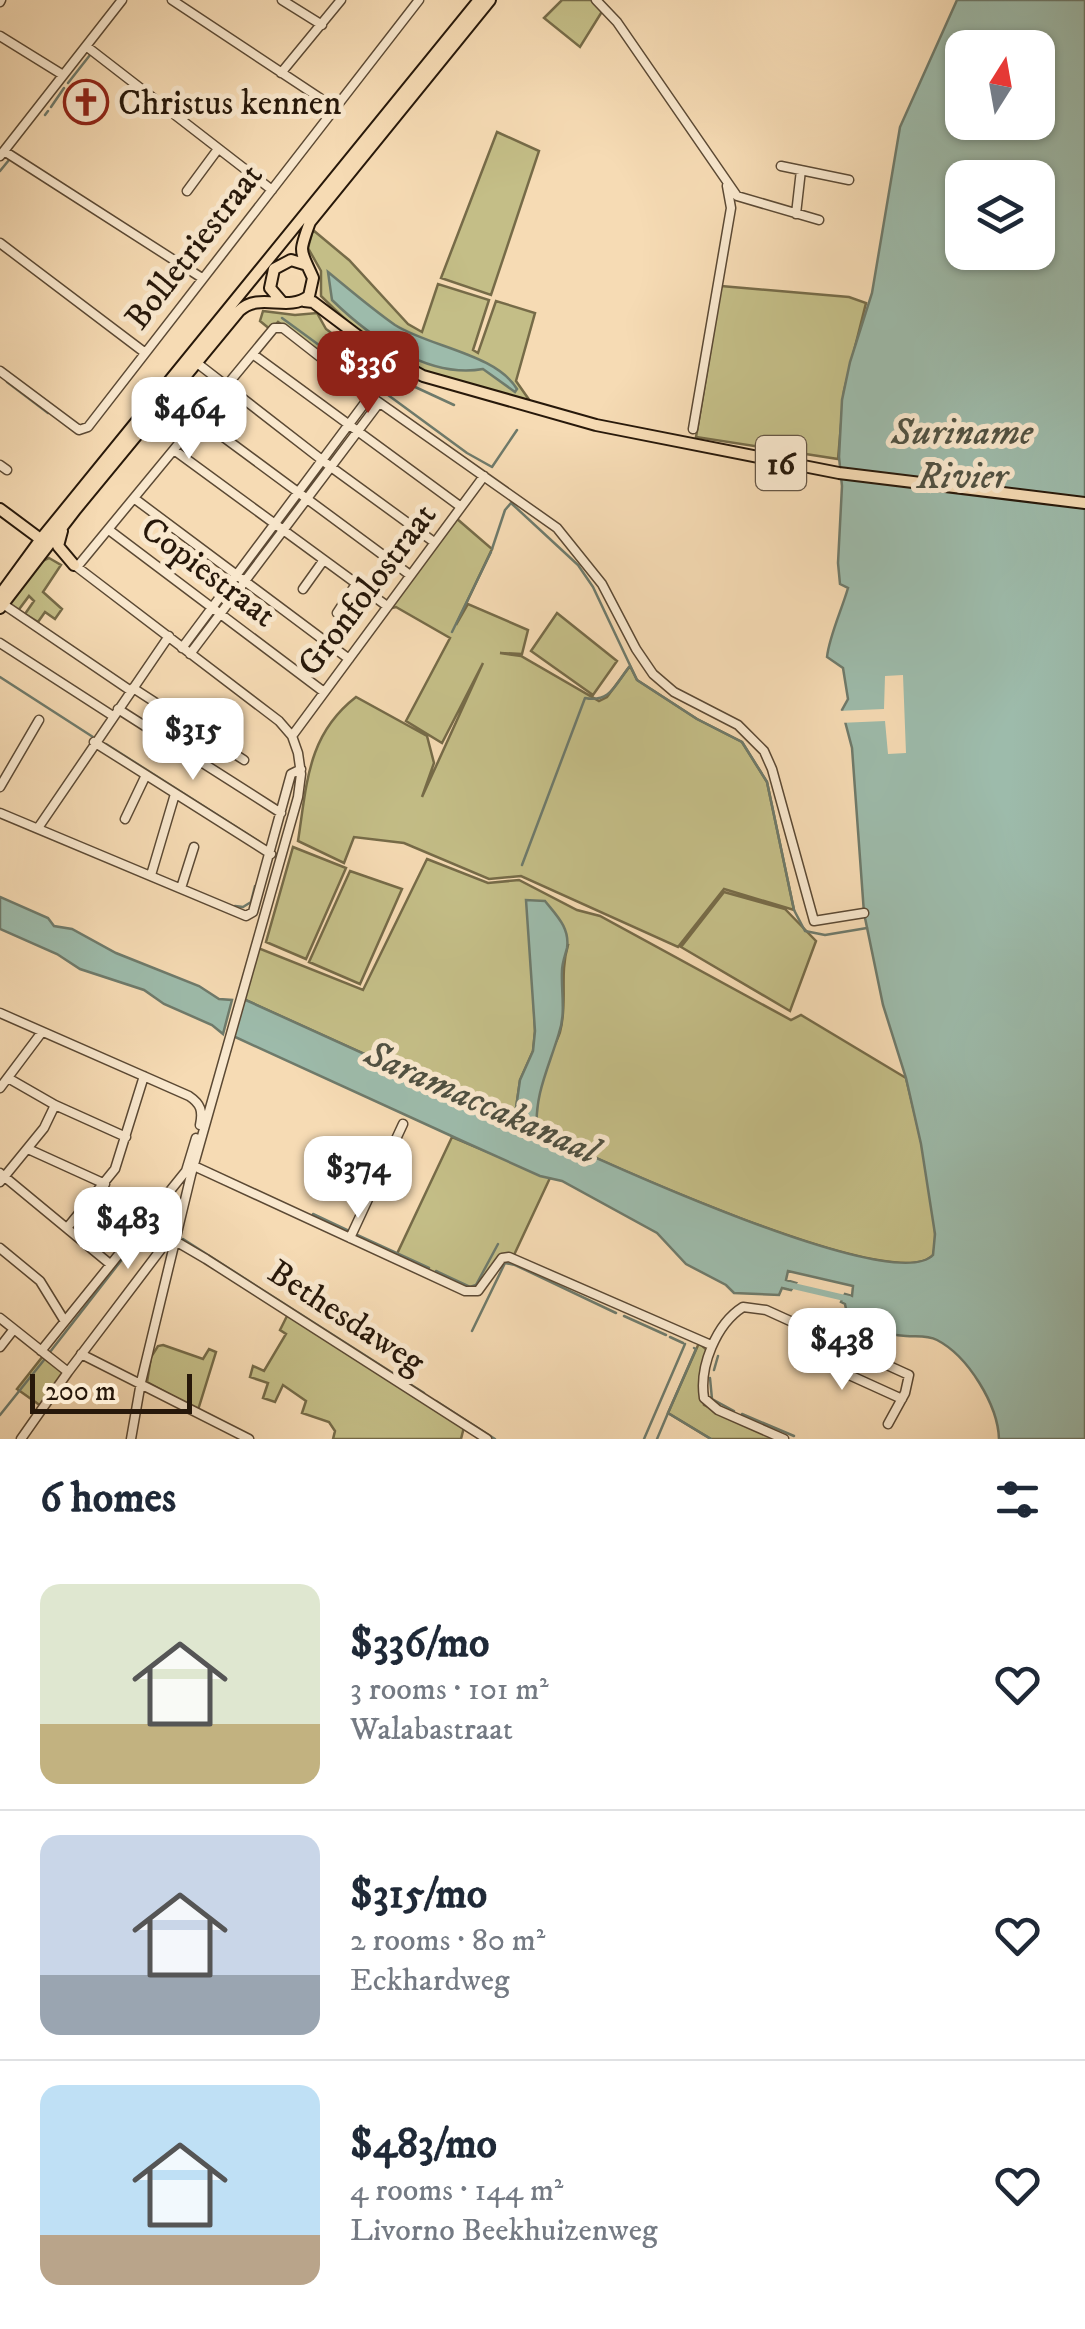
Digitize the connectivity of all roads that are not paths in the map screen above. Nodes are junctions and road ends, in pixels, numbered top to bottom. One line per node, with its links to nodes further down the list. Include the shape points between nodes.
1 (122, 0): 11 (street)
2 (172, 0): 12 (street)
3 (282, 0): 9 (street)
4 (341, 0): 9 (street)
5 (419, 0): 14 (street, Bolletriestraat)
6 (479, 0): 23 (main road)
7 (490, 0): 27 (main road, 16, via 310,222 301,248)
8 (596, 0): 20 (street)
9 (322, 24): 12 (street)
10 (0, 36): 13 (street)
11 (86, 46): 13 (street); 15 (street)
12 (282, 73): 14 (street)
13 (63, 76): 16 (street)
14 (334, 108): 21 (street, Bolletriestraat)
15 (218, 149): 21 (street); 22 (street)
16 (2, 153): 29 (street)
17 (781, 166): 18 (street)
18 (801, 170): 19 (street); 24 (street)
19 (849, 180)
20 (727, 186): 24 (street, via 744,200); 45 (street, via 731,208)
21 (272, 190): 29 (street, Bolletriestraat)
22 (188, 191)
23 (309, 212): 28 (main road); 33 (main road)
24 (796, 214): 25 (street)
25 (819, 220)
26 (0, 243): 35 (street)
27 (304, 264): 28 (main road); 30 (main road, 16, via 314,278)
28 (276, 266): 32 (main road, via 270,288); 33 (main road)
29 (202, 278): 35 (street, Bolletriestraat)
30 (312, 291): 31 (main road); 34 (main road, 16)
31 (304, 301): 32 (main road); 34 (main road, 16)
32 (283, 302): 37 (main road, via 244,306)
33 (235, 303): 59 (main road)
34 (352, 330): 53 (main road, 16, via 412,370 596,425 894,481)
35 (144, 352): 38 (street, Bolletriestraat, via 83,430)
36 (254, 355): 40 (street); 41 (street, via 278,327); 44 (street)
37 (197, 363): 40 (street); 56 (main road)
38 (3, 374): 39 (street)
39 (0, 385)
40 (225, 386): 43 (street); 48 (street)
41 (370, 396): 42 (street); 44 (street)
42 (379, 403): 46 (street); 50 (street)
43 (199, 419): 47 (street); 51 (street)
44 (349, 425): 46 (street); 48 (street)
45 (692, 429)
46 (358, 432): 49 (street); 54 (street)
47 (174, 450): 52 (street); 57 (street)
48 (323, 460): 49 (street); 51 (street)
49 (331, 467): 51 (street); 60 (street)
50 (484, 476): 54 (street, Gronfolostraat); 95 (street, via 557,528 584,559 653,674 738,725 764,751 814,921)
51 (302, 496): 57 (street); 63 (street)
52 (135, 499): 58 (street); 64 (street)
53 (1085, 503)
54 (461, 507): 60 (street, Gronfolostraat)
55 (0, 509): 59 (main road)
56 (76, 509): 59 (main road); 62 (main road, via 58,541)
57 (279, 529): 61 (street); 64 (street)
58 (109, 530): 62 (street); 69 (street, Copiestraat)
59 (44, 542): 62 (street); 67 (main road)
60 (434, 542): 63 (street, Gronfolostraat)
61 (322, 561): 65 (street); 66 (street)
62 (76, 566): 72 (street)
63 (410, 575): 68 (street, Gronfolostraat)
64 (241, 580): 69 (street); 71 (street); 75 (street)
65 (356, 584): 68 (street); 70 (street)
66 (303, 589)
67 (1, 602): 76 (street)
68 (387, 606): 75 (street, Gronfolostraat)
69 (212, 609): 71 (street, Copiestraat); 74 (street)
70 (336, 613)
71 (220, 616): 74 (street); 77 (street, Copiestraat)
72 (169, 636): 74 (street); 76 (street)
73 (0, 643): 78 (street)
74 (186, 651): 80 (street)
75 (348, 659): 77 (street, Gronfolostraat)
76 (132, 690): 78 (street); 82 (street)
77 (324, 692): 80 (street, Gronfolostraat)
78 (115, 713): 81 (street); 88 (street)
79 (39, 720): 85 (street)
80 (292, 736): 83 (street)
81 (94, 742): 84 (street); 90 (street)
82 (244, 760)
83 (301, 769): 88 (street, via 291,774); 105 (street)
84 (145, 776): 86 (street); 89 (street)
85 (0, 787)
86 (174, 794): 92 (street); 93 (street)
87 (0, 813): 90 (street)
88 (281, 813): 92 (street)
89 (125, 819)
90 (38, 828): 93 (street)
91 (194, 847): 94 (street)
92 (271, 854): 94 (street, via 248,916)
93 (151, 875): 94 (street)
94 (181, 888)
95 (864, 913)
96 (0, 1013): 97 (street)
97 (42, 1032): 98 (street); 99 (street)
98 (144, 1076): 103 (street); 105 (street, via 198,1102 202,1112)
99 (8, 1078): 100 (street); 101 (street)
100 (0, 1088)
101 (55, 1105): 103 (street); 104 (street)
102 (403, 1124): 109 (street)
103 (126, 1137): 107 (street)
104 (28, 1148): 106 (street); 107 (street)
105 (191, 1166): 109 (street); 110 (street); 112 (street)
106 (2, 1177): 108 (street)
107 (104, 1184): 108 (street)
108 (67, 1228): 112 (street)
109 (350, 1238): 117 (street, via 472,1292 506,1257)
110 (177, 1242): 120 (street, via 164,1242); 122 (street); 129 (street, Bethesdaweg)
111 (0, 1248): 114 (street, via 40,1282)
112 (110, 1264): 114 (street)
113 (0, 1318): 115 (street)
114 (64, 1320): 119 (street)
115 (14, 1329): 118 (street); 119 (street)
116 (843, 1344): 117 (street, via 749,1306 734,1313); 123 (street, via 847,1374); 123 (street, via 909,1375)
117 (711, 1345): 130 (street, via 702,1389 706,1402)
118 (0, 1347)
119 (41, 1351): 121 (street)
120 (80, 1354): 121 (street); 122 (street)
121 (68, 1372): 126 (street)
122 (142, 1382): 125 (street); 127 (street)
123 (902, 1399): 124 (street)
124 (888, 1424)
125 (231, 1434): 128 (street)
126 (20, 1439)
127 (132, 1439)
128 (249, 1439)
129 (487, 1439)
130 (784, 1439)

